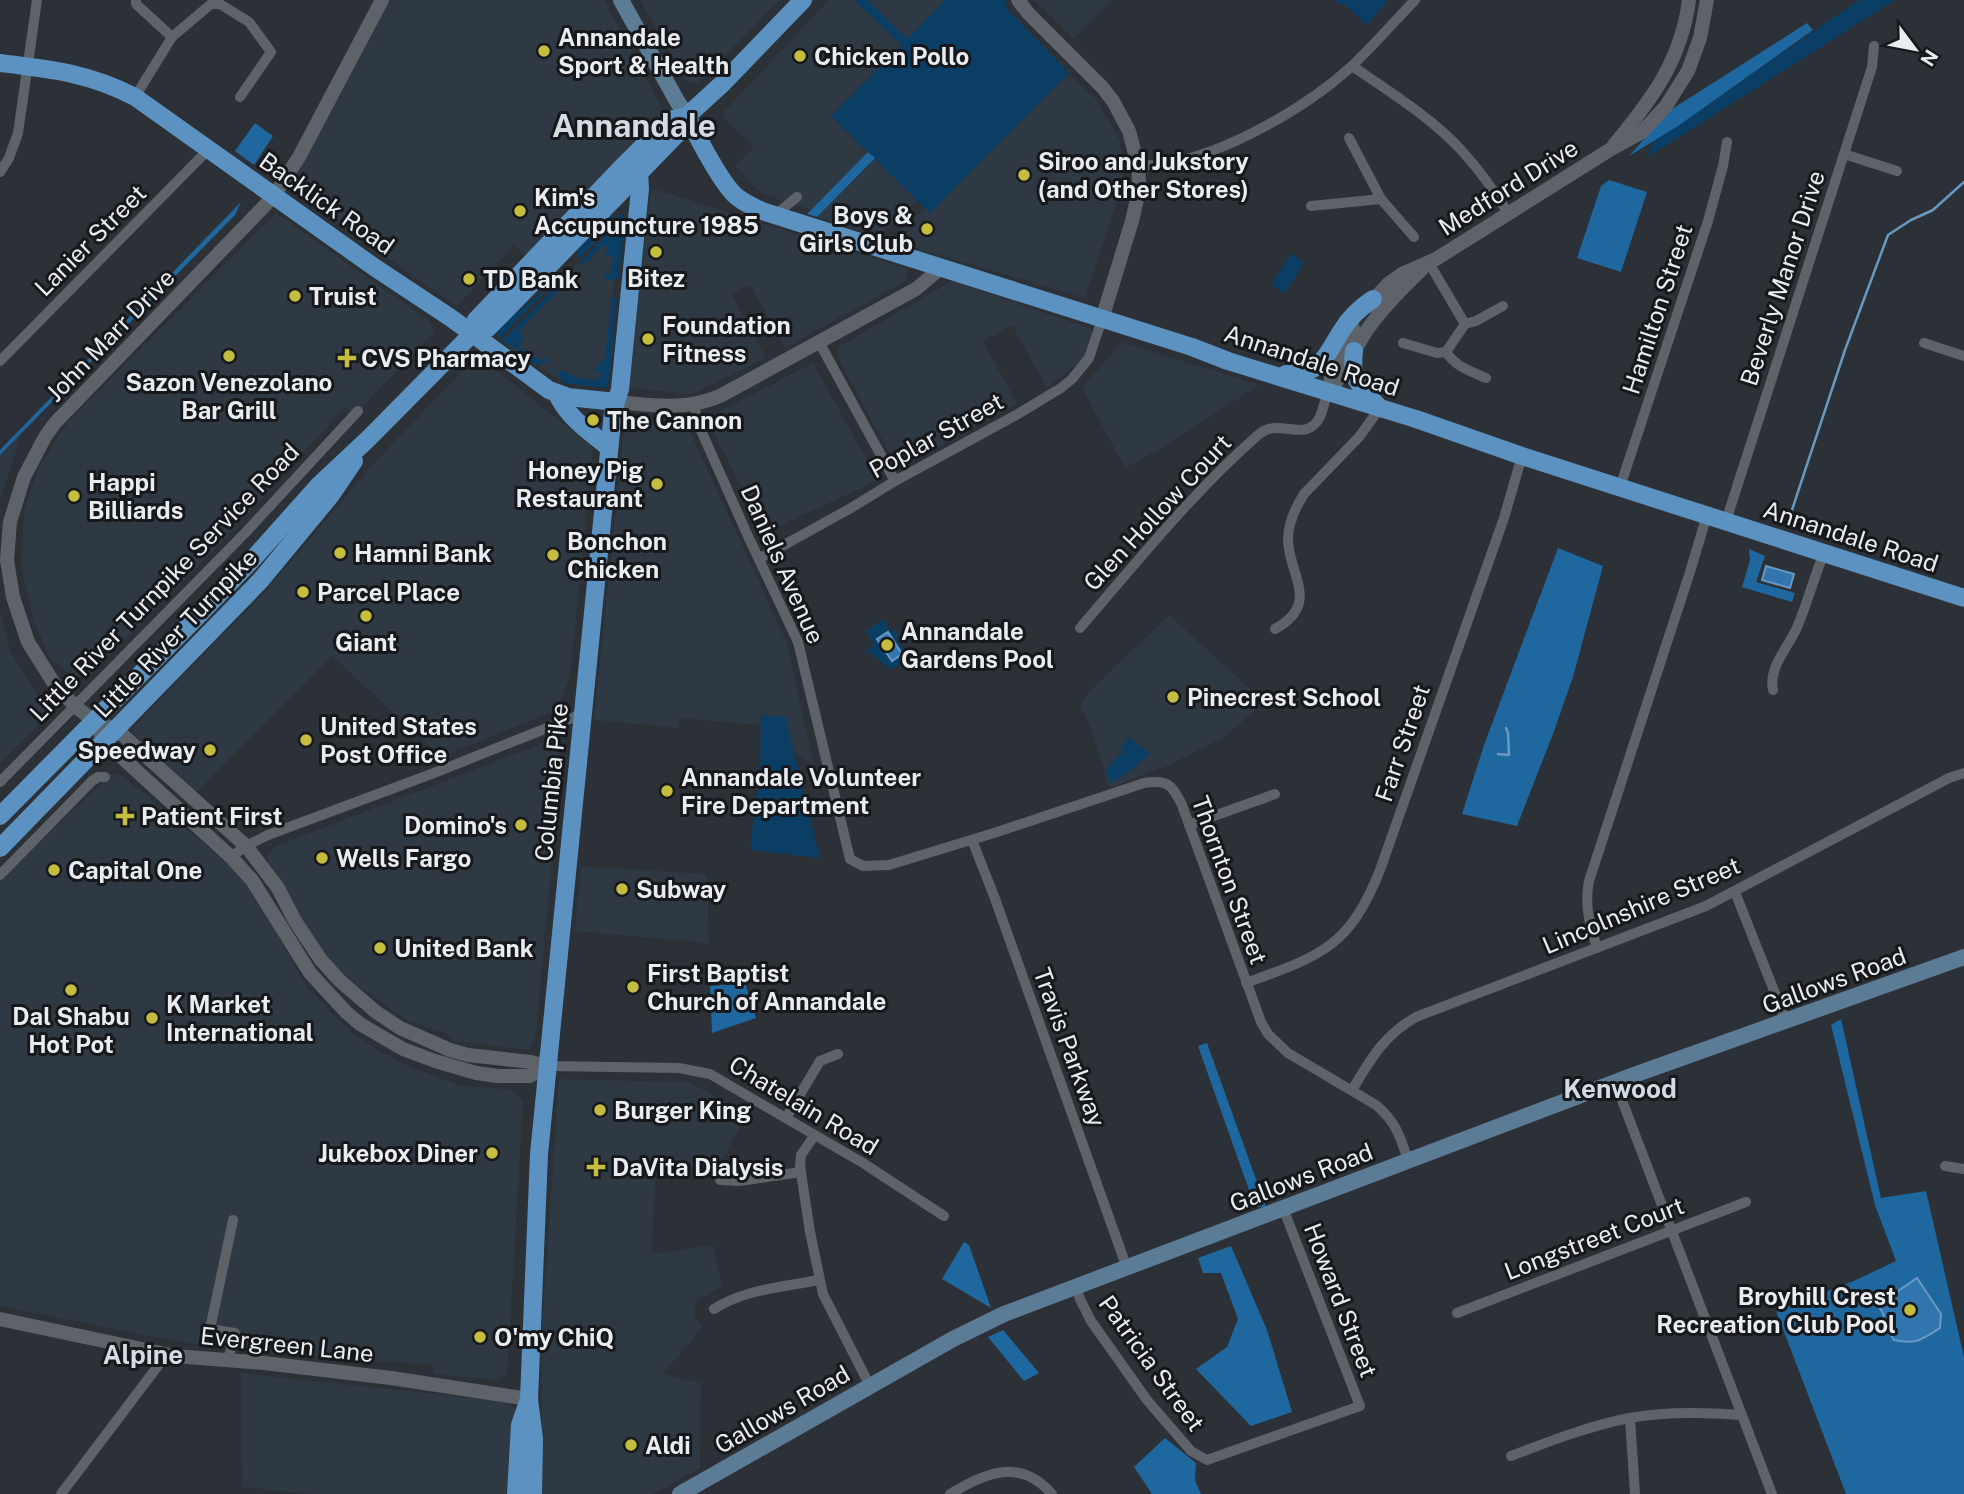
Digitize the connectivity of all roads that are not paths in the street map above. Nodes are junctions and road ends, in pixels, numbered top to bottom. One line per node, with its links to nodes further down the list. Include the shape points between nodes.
1 (37, 0): 14 (street)
2 (136, 0): 11 (street)
3 (383, 0): 28 (street, John Marr Drive)
4 (621, 0): 18 (main road)
5 (803, 0): 18 (main road, Little River Turnpike)
6 (1018, 0): 24 (street, via 1113,101 1129,131)
7 (1415, 0): 15 (street)
8 (1707, 0): 10 (street, Medford Drive)
9 (1688, 8): 10 (street); 22 (street, Medford Drive, via 1678,49 1661,84)
10 (1705, 17): 22 (street, Medford Drive, via 1695,55 1666,106 1642,132)
11 (172, 37): 16 (street, via 211,4 220,4 249,22 271,52); 17 (street)
12 (1874, 46): 23 (street, Beverly Manor Drive, via 1872,67)
13 (0, 63): 14 (main road, Backlick Road)
14 (27, 66): 17 (main road, Backlick Road, via 76,74); 26 (street, via 18,133)
15 (1352, 66): 24 (street, via 1280,118 1218,149 1164,164); 31 (street, via 1418,111 1463,151)
16 (240, 96)
17 (135, 97): 21 (main road, Backlick Road)
18 (687, 116): 27 (main road, Little River Turnpike, via 678,133); 34 (main road, Annandale Road, via 731,191 749,205); 39 (main road, Little River Turnpike, via 669,120 624,165 476,320)
19 (1349, 138): 29 (street)
20 (1727, 142): 59 (street, Hamilton Street, via 1708,221)
21 (209, 149): 28 (main road, Backlick Road); 46 (street, Lanier Street)
22 (1611, 149): 31 (street, Medford Drive)
23 (1844, 154): 25 (street); 61 (street, Beverly Manor Drive)
24 (1138, 165): 37 (street, via 1137,199)
25 (1897, 171)
26 (0, 172)
27 (639, 172): 39 (main road, Little River Turnpike, via 487,329); 51 (main road, Columbia Pike)
28 (274, 196): 39 (main road, Backlick Road); 70 (street, John Marr Drive, via 55,423 24,477 10,522 7,560 13,597 33,651)
29 (1381, 199): 30 (street); 32 (street)
30 (1311, 206)
31 (1508, 214): 33 (street, Medford Drive)
32 (1414, 236)
33 (1429, 263): 35 (street, Medford Drive, via 1402,274); 38 (street); 43 (street, Medford Drive, via 1391,299)
34 (941, 268): 37 (main road, Annandale Road); 40 (street, via 916,289)
35 (1373, 299): 47 (main road, via 1349,320 1319,366 1304,374); 49 (street, Medford Drive, via 1344,344)
36 (1503, 306): 38 (street)
37 (1102, 318): 47 (main road, Annandale Road); 58 (street, Poplar Street, via 1089,358 1072,379 1026,410)
38 (1465, 324): 44 (street)
39 (472, 334): 50 (main road, Backlick Road); 55 (main road, Little River Turnpike)
40 (819, 342): 52 (street, via 720,396); 58 (street)
41 (1403, 343): 44 (street)
42 (1924, 343): 45 (street)
43 (1354, 351): 49 (street, Medford Drive); 53 (main road, via 1356,382)
44 (1446, 352): 48 (street, via 1456,364)
45 (1964, 356)
46 (0, 361)
47 (1266, 373): 49 (main road, Annandale Road)
48 (1486, 378)
49 (1328, 391): 53 (main road, Annandale Road); 66 (street, Glen Hollow Court, via 1321,415 1309,429 1281,427 1261,432 1181,511)
50 (557, 394): 51 (main road, Backlick Road); 56 (main road, via 572,418)
51 (616, 402): 52 (street); 56 (main road, Columbia Pike)
52 (694, 405): 63 (street, Daniels Avenue, via 699,426)
53 (1380, 408): 57 (main road, Annandale Road); 68 (street, via 1297,504 1288,540 1299,601 1291,618)
54 (358, 411): 70 (street, Little River Turnpike Service Road)
55 (369, 438): 64 (main road, Little River Turnpike, via 319,485); 67 (main road, Little River Turnpike, via 331,495)
56 (609, 448): 71 (main road, Columbia Pike)
57 (1522, 456): 59 (main road, Annandale Road); 89 (street, Farr Street, via 1366,903 1343,934 1314,957)
58 (895, 481): 63 (street, Poplar Street)
59 (1620, 487): 60 (main road, Annandale Road)
60 (1707, 515): 61 (main road, Annandale Road); 87 (street, via 1589,881 1587,916)
61 (1726, 521): 62 (main road, Annandale Road)
62 (1824, 553): 65 (main road, Annandale Road); 69 (street, via 1798,625 1771,681)
63 (759, 559): 84 (street, Daniels Avenue, via 798,642 850,859)
64 (251, 561): 67 (main road, via 217,611); 72 (main road, Little River Turnpike)
65 (1964, 598)
66 (1080, 628)
67 (215, 629): 73 (main road, Little River Turnpike)
68 (1275, 629)
69 (1773, 690)
70 (75, 706): 72 (street, John Marr Drive); 76 (street, Little River Turnpike Service Road)
71 (582, 714): 81 (street); 92 (main road, Columbia Pike)
72 (94, 721): 73 (street, John Marr Drive); 78 (main road, Little River Turnpike)
73 (111, 735): 81 (street, John Marr Drive); 82 (main road, Little River Turnpike); 83 (street, John Marr Drive)
74 (1964, 773): 86 (street, Lincolnshire Street)
75 (104, 777): 85 (street, via 92,781)
76 (0, 782)
77 (1275, 794): 79 (street)
78 (0, 816)
79 (1189, 825): 80 (street, Thornton Street, via 1174,790 1155,781); 89 (street, Thornton Street)
80 (972, 840): 84 (street, Thornton Street, via 889,865); 107 (street, Travis Parkway)
81 (246, 846): 83 (street); 92 (street, John Marr Drive, via 278,888 321,960 376,1012 450,1050)
82 (0, 848)
83 (231, 857): 92 (street, John Marr Drive, via 258,889 310,974 360,1024 402,1049 476,1073 530,1076)
84 (856, 864)
85 (0, 875)
86 (1735, 892): 87 (street, Lincolnshire Street); 90 (street)
87 (1597, 948): 94 (street, Lincolnshire Street, via 1416,1017 1379,1047)
88 (1964, 957): 90 (main road, Gallows Road)
89 (1246, 984): 94 (street, Thornton Street, via 1261,1022 1278,1045)
90 (1786, 1021): 93 (main road, Gallows Road)
91 (838, 1054): 95 (street, via 820,1062)
92 (547, 1066): 95 (street, Chatelain Road, via 679,1068 710,1074); 116 (main road, Columbia Pike)
93 (1615, 1082): 97 (main road, Gallows Road); 106 (street)
94 (1352, 1090): 97 (street, Thornton Street, via 1387,1114)
95 (786, 1118): 96 (street, Chatelain Road)
96 (814, 1136): 100 (street, via 801,1155); 104 (street, Chatelain Road)
97 (1408, 1160): 103 (main road, Gallows Road)
98 (1945, 1166): 99 (street)
99 (1964, 1169)
100 (801, 1172): 101 (street); 108 (street)
101 (720, 1180)
102 (1746, 1202): 106 (street, Longstreet Court)
103 (1283, 1208): 107 (main road, Gallows Road); 117 (street, Howard Street)
104 (944, 1216)
105 (233, 1220): 114 (street, via 210,1329 235,1333)
106 (1672, 1231): 111 (street, Longstreet Court); 118 (street)
107 (1127, 1268): 109 (main road, Gallows Road)
108 (819, 1280): 110 (street, via 750,1293); 115 (street)
109 (1076, 1288): 115 (main road, Gallows Road, via 978,1326); 117 (street, Patricia Street, via 1091,1321 1147,1400 1191,1451 1207,1460)
110 (714, 1309)
111 (1457, 1313)
112 (0, 1319): 113 (street, Evergreen Lane)
113 (167, 1354): 114 (street, Evergreen Lane); 121 (street)
114 (228, 1360): 116 (street, Evergreen Lane)
115 (870, 1385): 124 (main road, Gallows Road)
116 (529, 1399): 122 (main road, Columbia Pike, via 520,1425); 123 (main road, Columbia Pike)
117 (1360, 1406)
118 (1742, 1415): 119 (street, via 1683,1413); 128 (street)
119 (1630, 1418): 120 (street); 127 (street)
120 (1511, 1456)
121 (61, 1494)
122 (516, 1494)
123 (533, 1494)
124 (680, 1494)
125 (950, 1494): 126 (street, via 1003,1471 1022,1473)
126 (1052, 1494)
127 (1635, 1494)
128 (1772, 1494)

